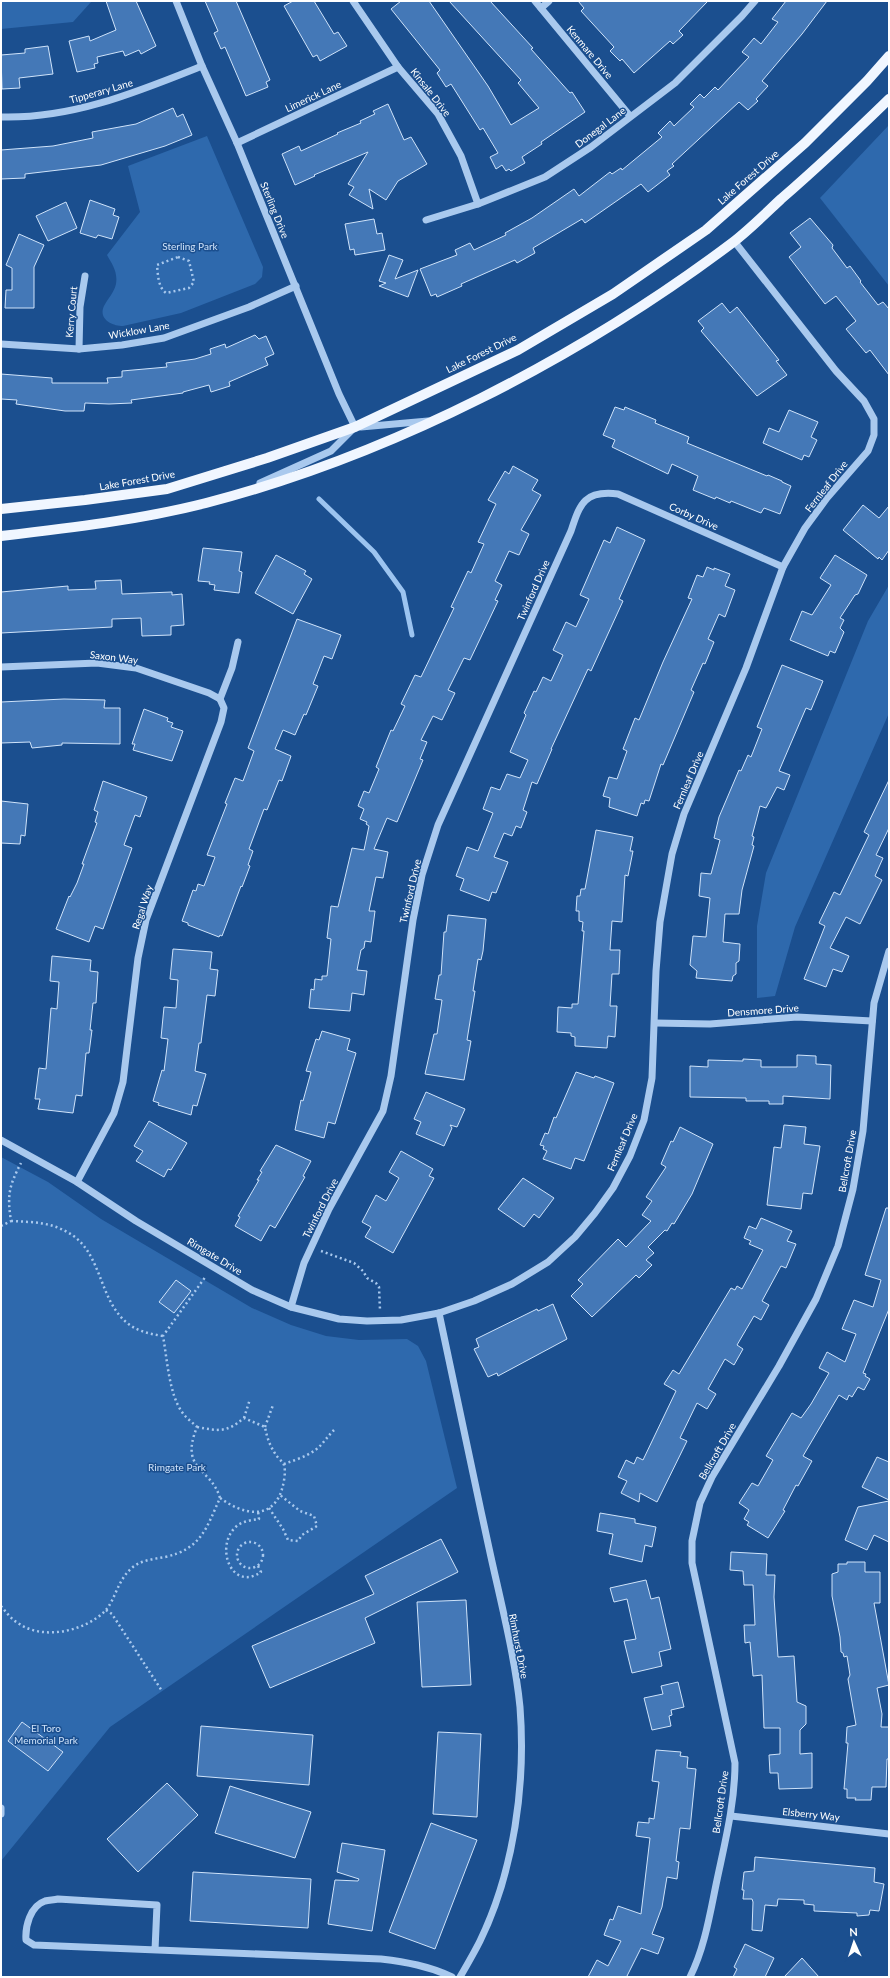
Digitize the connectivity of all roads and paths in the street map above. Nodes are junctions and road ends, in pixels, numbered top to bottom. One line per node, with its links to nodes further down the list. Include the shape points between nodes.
1 (176, 1): 8 (street, Sterling Drive)
2 (353, 1): 9 (street, Kinsale Drive)
3 (535, 1): 6 (street, Kenmare Drive)
4 (550, 1): 6 (street)
5 (755, 1): 11 (street, Donegal Lane, via 674,83)
6 (541, 8): 11 (street, Kenmare Drive)
7 (889, 56): 23 (main road, Lake Forest Drive, via 805,143 706,230 613,294 518,350)
8 (202, 66): 12 (street, Tipperary Lane, via 93,106 58,114); 13 (street, Sterling Drive)
9 (398, 67): 13 (street, Limerick Lane); 14 (street, Kinsale Drive, via 438,114 461,156)
10 (889, 99): 16 (main road)
11 (630, 116): 14 (street, Donegal Lane, via 591,147 545,177)
12 (1, 117)
13 (237, 143): 19 (street, Sterling Drive)
14 (478, 204): 15 (street, Donegal Lane)
15 (426, 220)
16 (734, 241): 22 (main road, via 643,306 545,364); 28 (street, Fernleaf Drive, via 836,371 864,401 874,419 874,435 868,451 805,528)
17 (178, 257): 17 (path, via 157,265 160,282 166,293 189,288 194,282 189,261)
18 (85, 276): 21 (street, Kerry Court, via 80,307)
19 (296, 286): 21 (street, Wicklow Lane, via 249,307 164,338 122,345); 23 (street, Sterling Drive, via 339,394)
20 (1, 344): 21 (street, Wicklow Lane)
21 (79, 348)
22 (437, 420): 23 (street); 24 (main road, via 305,473)
23 (355, 427): 24 (street, via 331,451); 26 (main road, Lake Forest Drive, via 167,489)
24 (240, 493): 27 (main road, via 206,503 97,525)
25 (594, 494): 28 (street, Corby Drive, via 618,494); 40 (street, Twinford Drive, via 578,509 571,531 438,825 422,875 413,920 391,1076 383,1111 329,1209)
26 (1, 509)
27 (1, 536)
28 (784, 567): 34 (street, Fernleaf Drive, via 746,668 684,814 672,854 661,916)
29 (238, 642): 31 (street, Regal Way, via 232,668)
30 (1, 667): 31 (street, Saxon Way, via 97,663 136,668)
31 (220, 699): 37 (street, Regal Way, via 224,708 221,722 146,920 138,958 121,1090 114,1113)
32 (889, 951): 33 (street, Bellcroft Drive, via 879,984)
33 (872, 1022): 34 (street, Densmore Drive, via 797,1017 710,1024); 63 (street, Bellcroft Drive, via 863,1132 853,1189 838,1246 816,1299 779,1366 712,1476 700,1503 692,1541 694,1571 735,1763)
34 (655, 1023): 43 (street, Fernleaf Drive, via 652,1078 644,1120 630,1156 613,1188 595,1213 575,1237 548,1262 512,1284)
35 (1, 1140): 36 (street, Rimgate Drive)
36 (26, 1154): 37 (street, Rimgate Drive); 38 (path, via 10,1188 8,1199)
37 (77, 1182): 41 (street, Rimgate Drive)
38 (11, 1221): 39 (path); 45 (path, via 45,1224 69,1232 89,1253 110,1300 126,1322 145,1333)
39 (1, 1226)
40 (311, 1248): 42 (street, Twinford Drive); 44 (path, via 354,1264 367,1278 376,1283 379,1287)
41 (212, 1266): 42 (street, Rimgate Drive, via 252,1290); 45 (path)
42 (291, 1307): 44 (street, Rimgate Drive, via 339,1319)
43 (440, 1313): 44 (street, Rimgate Drive); 67 (street, Rimhurst Drive, via 509,1643 520,1706 522,1749 521,1785 505,1871 481,1940)
44 (381, 1321)
45 (163, 1336): 49 (path, via 176,1401 181,1411)
46 (250, 1399): 48 (path)
47 (273, 1405): 50 (path)
48 (244, 1418): 49 (path, via 233,1427 223,1430); 50 (path)
49 (197, 1427): 54 (path, via 191,1441 193,1462 217,1489)
50 (266, 1427): 52 (path, via 268,1442)
51 (334, 1430): 52 (path, via 310,1454)
52 (284, 1464): 53 (path, via 285,1475)
53 (280, 1495): 55 (path); 55 (path, via 300,1511 314,1516 317,1526 302,1535 298,1541 288,1540)
54 (220, 1498): 56 (path, via 241,1510); 59 (path, via 204,1533 197,1542 175,1554 140,1562 118,1585)
55 (269, 1508): 56 (path)
56 (258, 1511): 57 (path, via 259,1519 244,1522 234,1529 225,1549 232,1568 242,1577 261,1572)
57 (258, 1566): 57 (path, via 249,1568 241,1565 237,1552 242,1545 250,1542 261,1547 264,1555)
58 (1, 1606): 59 (path, via 19,1624 49,1633 66,1632 80,1627)
59 (106, 1610): 60 (path, via 112,1614)
60 (162, 1691)
61 (1, 1808): 62 (street)
62 (1, 1814)
63 (730, 1816): 64 (street, Elsberry Way); 68 (street, Bellcroft Drive, via 701,1952)
64 (889, 1834)
65 (155, 1950): 65 (street, via 34,1945 26,1940 25,1930 32,1912 44,1902 58,1900 156,1904); 66 (street, via 381,1959 436,1969)
66 (452, 1977)
67 (460, 1977)
68 (690, 1977)

